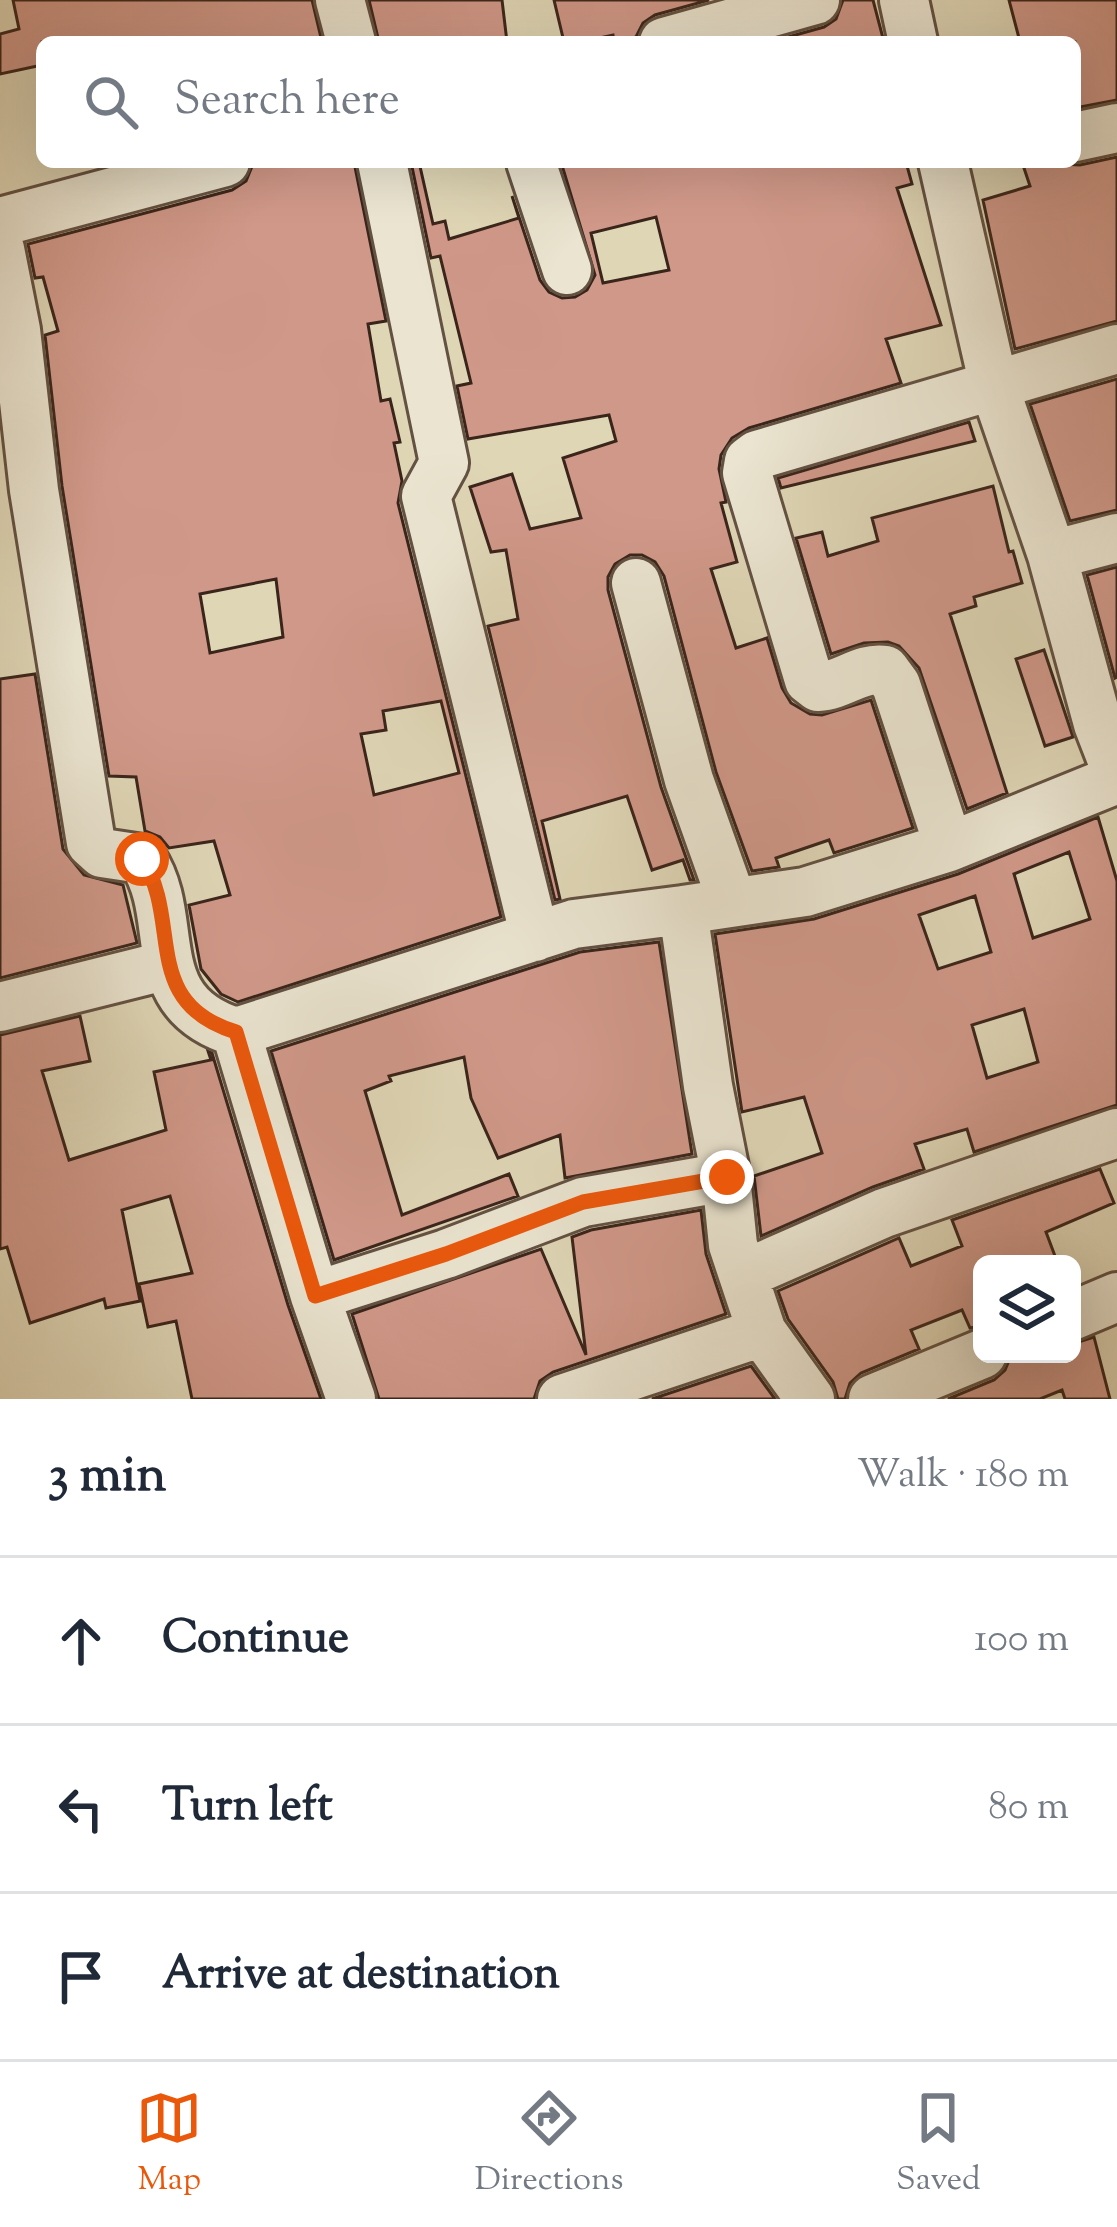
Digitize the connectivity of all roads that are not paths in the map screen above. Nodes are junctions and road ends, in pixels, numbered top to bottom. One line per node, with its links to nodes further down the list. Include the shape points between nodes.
1 (340, 0): 4 (street)
2 (815, 0): 5 (street)
3 (904, 0): 6 (street)
4 (349, 36)
5 (686, 36)
6 (912, 36)
7 (1117, 128): 8 (street)
8 (1081, 136)
9 (202, 168): 13 (street)
10 (383, 168): 26 (street, via 444,463 426,496)
11 (534, 168): 15 (street)
12 (953, 168): 17 (street)
13 (0, 222)
14 (0, 249): 27 (street, via 86,828 102,853 142,859 151,872)
15 (567, 270)
16 (1117, 349): 17 (street)
17 (994, 386): 19 (street); 23 (street, via 757,455 747,473 809,680 829,687 886,670)
18 (1117, 538): 19 (street)
19 (1052, 555): 21 (street)
20 (636, 583): 24 (street)
21 (1107, 721): 22 (street)
22 (1117, 776): 23 (street)
23 (949, 847): 24 (street, via 805,892)
24 (731, 901): 25 (street)
25 (683, 910): 26 (street); 31 (street)
26 (536, 937): 29 (street)
27 (168, 965): 28 (street); 29 (street, via 193,1012)
28 (0, 1007)
29 (236, 1032): 33 (street)
30 (1117, 1132): 32 (street, via 884,1213)
31 (727, 1177): 32 (street, via 733,1245); 33 (street, via 583,1202)
32 (745, 1274): 36 (street)
33 (315, 1296): 38 (street)
34 (1117, 1298): 35 (street)
35 (1081, 1312)
36 (762, 1332): 39 (street); 40 (street)
37 (973, 1358): 41 (street)
38 (351, 1399)
39 (562, 1399)
40 (810, 1399)
41 (873, 1399)

